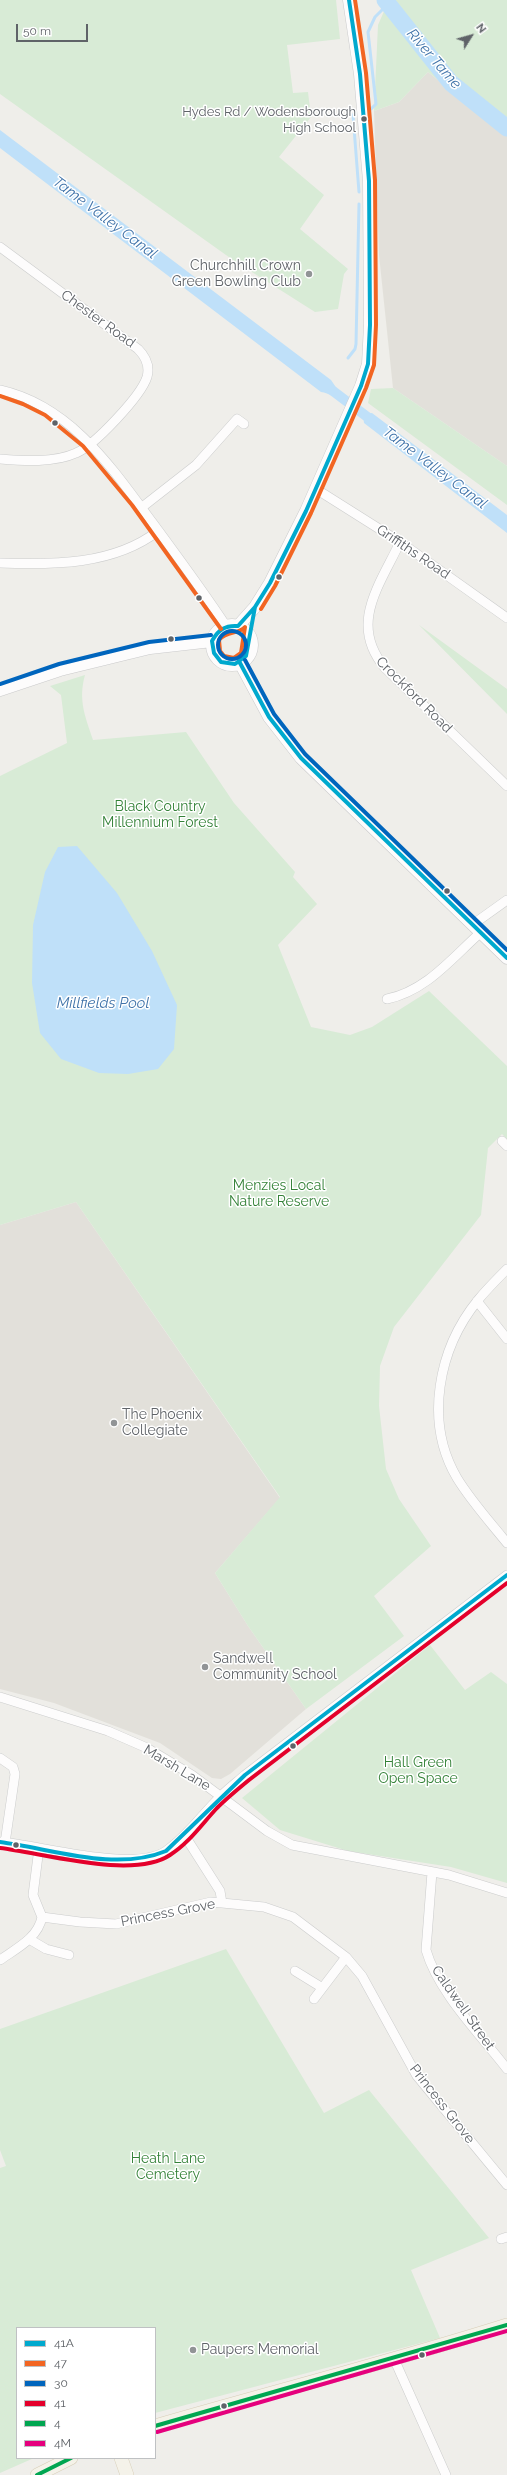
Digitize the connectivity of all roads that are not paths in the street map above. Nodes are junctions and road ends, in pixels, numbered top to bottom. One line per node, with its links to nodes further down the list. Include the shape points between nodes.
1 (349, 0): 7 (street, via 360,74 369,181 368,364)
2 (0, 247): 5 (street, Chester Road, via 138,349 144,357 148,372 144,382 122,412)
3 (0, 390): 5 (street, via 44,407)
4 (244, 424): 8 (street, via 237,419 196,465)
5 (91, 445): 6 (street, via 73,454 42,460); 8 (street)
6 (0, 459)
7 (316, 489): 10 (street, Griffiths Road); 12 (street, via 270,583)
8 (141, 508): 9 (street)
9 (158, 531): 11 (street, via 145,541 114,553 60,564); 14 (street)
10 (400, 542): 13 (street, Griffiths Road); 19 (street, Crockford Road, via 370,606 366,626 371,649 385,668)
11 (0, 563)
12 (255, 607): 14 (street); 15 (street)
13 (507, 618)
14 (232, 626): 15 (street, via 246,631); 16 (street, via 219,630)
15 (250, 638): 17 (street, via 249,652)
16 (212, 640): 17 (street, via 214,653 221,662 230,665); 18 (street, via 150,648 60,670)
17 (240, 662): 21 (street, via 269,717 301,758)
18 (0, 690)
19 (507, 786)
20 (507, 900): 21 (street)
21 (476, 929): 22 (street); 23 (street, via 421,987)
22 (507, 958)
23 (387, 999)
24 (507, 1269): 25 (street)
25 (478, 1301): 26 (street); 27 (street, via 461,1326 442,1376 439,1392 441,1435 457,1478)
26 (507, 1339)
27 (507, 1543)
28 (507, 1575): 31 (street)
29 (0, 1697): 31 (street, Marsh Lane, via 108,1731 141,1745)
30 (0, 1758): 33 (street, via 13,1767 15,1774)
31 (221, 1795): 32 (street); 35 (street, Marsh Lane, via 267,1831 301,1848)
32 (185, 1836): 34 (street, via 164,1852 138,1859); 37 (street, Princess Grove, via 220,1891)
33 (2, 1842): 34 (street)
34 (39, 1848): 38 (street, via 33,1895)
35 (432, 1872): 36 (street, Marsh Lane, via 471,1880); 46 (street, Caldwell Street, via 426,1950 429,1960 447,1991)
36 (507, 1893)
37 (222, 1902): 38 (street, Princess Grove, via 211,1902 116,1924); 41 (street, Princess Grove, via 264,1907 293,1917)
38 (42, 1917): 39 (street, via 40,1928)
39 (29, 1939): 40 (street, via 46,1949); 42 (street)
40 (70, 1955)
41 (346, 1957): 44 (street); 47 (street, Princess Grove, via 362,1976 417,2076)
42 (0, 1960)
43 (295, 1971): 44 (street)
44 (321, 1987): 45 (street)
45 (314, 1999)
46 (507, 2069)
47 (507, 2185)
48 (507, 2325): 49 (main road)
49 (395, 2361): 50 (main road, via 319,2379); 55 (street)
50 (156, 2426)
51 (69, 2459): 53 (main road)
52 (119, 2459): 54 (main road)
53 (37, 2475)
54 (127, 2475)
55 (446, 2475)

